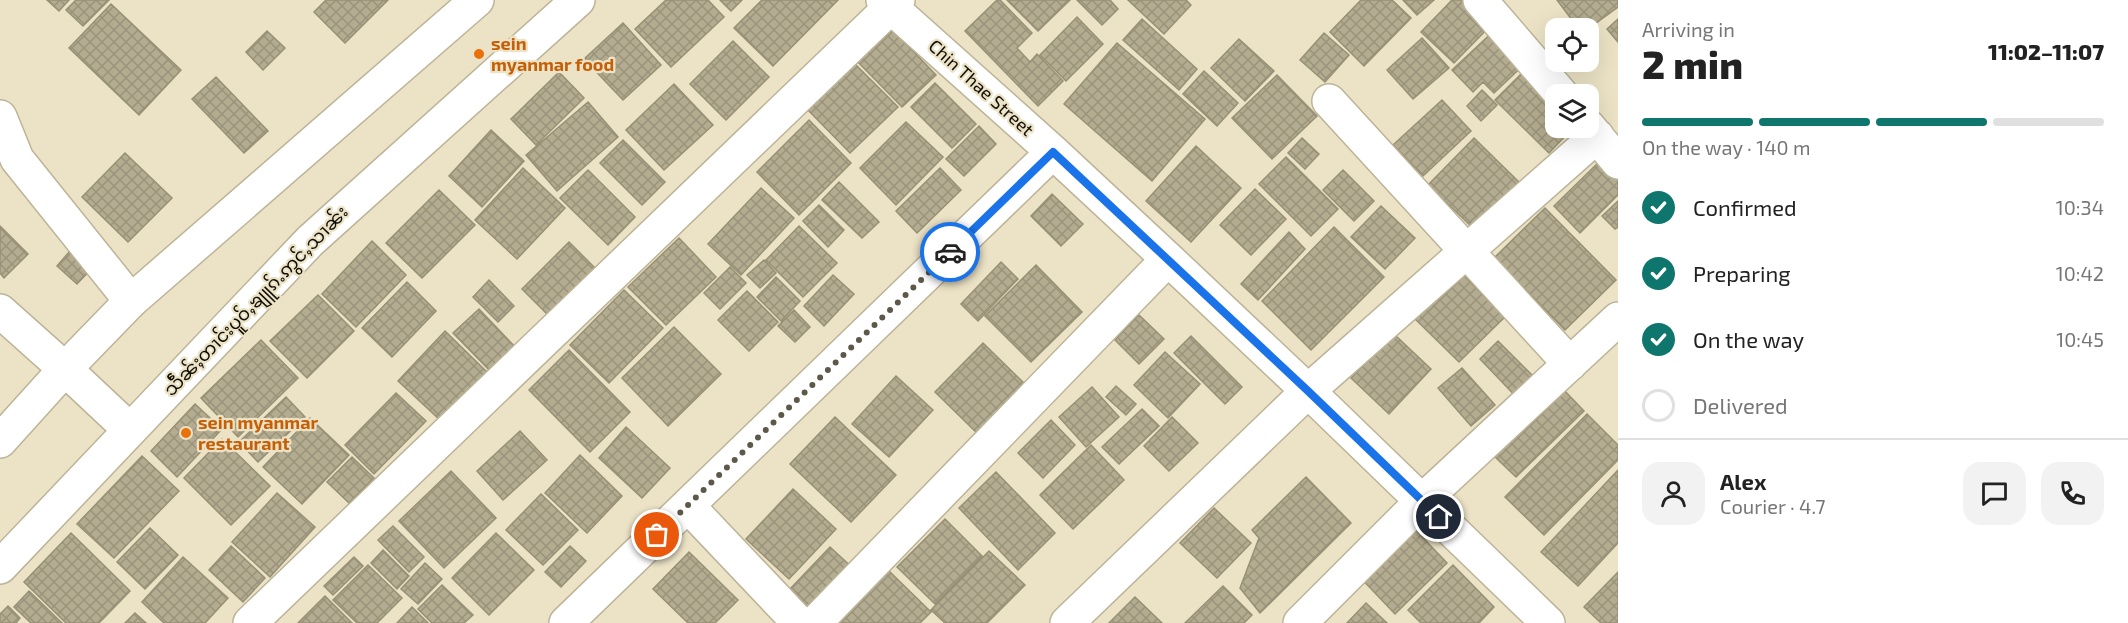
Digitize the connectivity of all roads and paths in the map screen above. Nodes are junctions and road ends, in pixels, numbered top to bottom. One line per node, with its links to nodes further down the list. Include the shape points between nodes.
1 (477, 0): 14 (main road)
2 (578, 0): 20 (main road, သဵႅၼ်ႈတၢင်းပူဝ်ႇၶျူၵ်ႉဢွင်ႇသၢၼ်း, via 310,241)
3 (1480, 0): 5 (main road)
4 (890, 2): 10 (main road, Chin Thae Street); 26 (main road)
5 (1552, 84)
6 (1329, 100): 12 (main road)
7 (0, 117): 14 (main road, via 17,159)
8 (1586, 138): 12 (main road)
9 (1599, 138): 11 (main road)
10 (1053, 152): 13 (main road, Chin Thae Street); 23 (main road)
11 (1618, 162)
12 (1466, 250): 17 (main road); 19 (main road)
13 (1168, 259): 19 (main road, Chin Thae Street); 29 (main road)
14 (131, 301): 18 (main road)
15 (0, 311): 18 (main road)
16 (1618, 319): 17 (main road)
17 (1570, 364): 22 (main road)
18 (65, 369): 20 (main road); 21 (main road)
19 (1308, 391): 22 (main road, Chin Thae Street); 30 (main road)
20 (130, 430): 24 (main road, သဵႅၼ်ႈတၢင်းပူဝ်ႇၶျူၵ်ႉဢွင်ႇသၢၼ်း)
21 (0, 441)
22 (1422, 501): 25 (main road, Chin Thae Street); 31 (main road)
23 (688, 506): 27 (main road); 28 (main road)
24 (0, 567)
25 (1542, 621)
26 (250, 623)
27 (566, 623)
28 (799, 623)
29 (815, 623)
30 (1067, 623)
31 (1300, 623)

